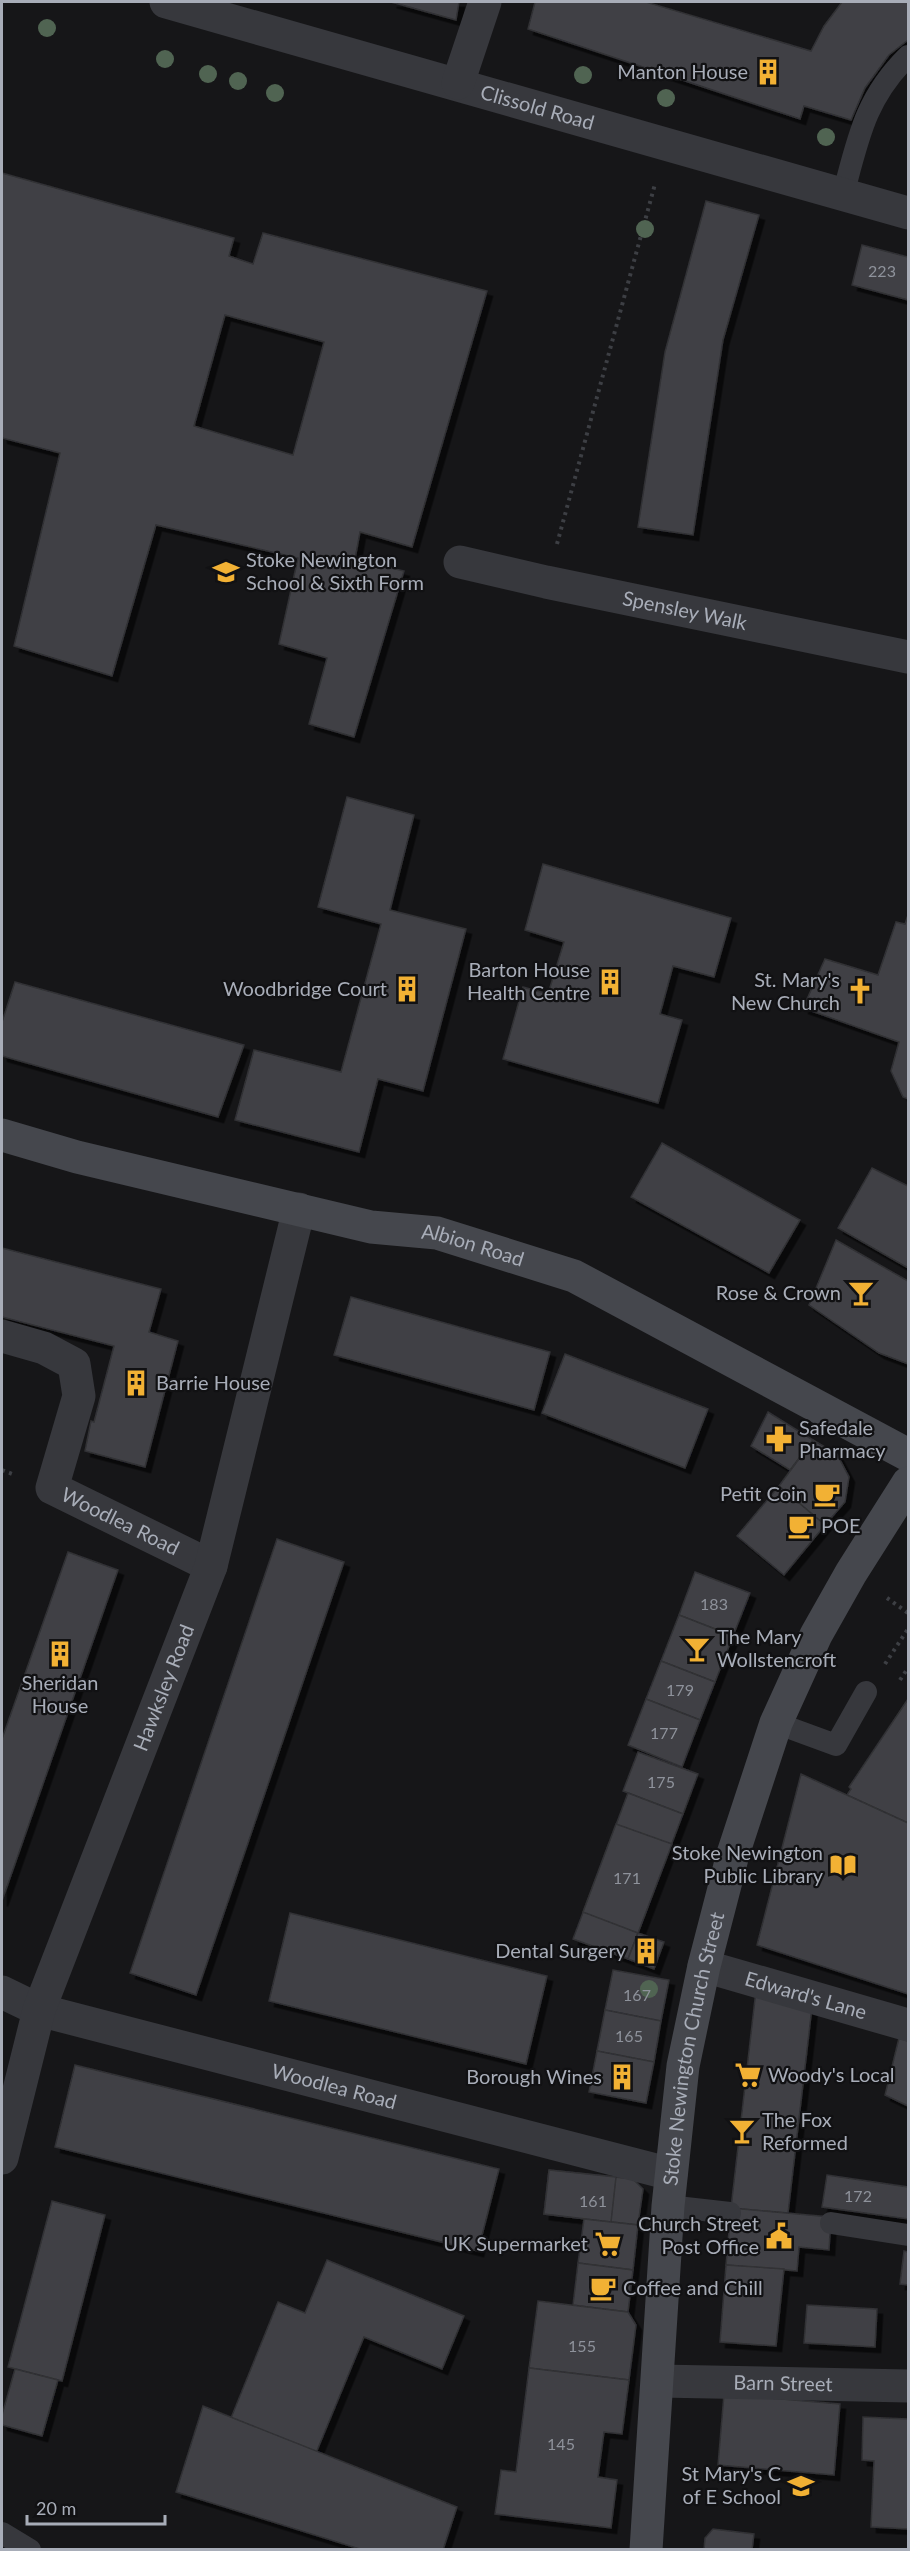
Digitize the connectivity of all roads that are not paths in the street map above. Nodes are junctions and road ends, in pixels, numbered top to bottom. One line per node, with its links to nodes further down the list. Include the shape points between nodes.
1 (166, 2): 4 (street, Clissold Road)
2 (485, 2): 4 (street)
3 (909, 56): 5 (lane, via 881,86 863,121)
4 (458, 83): 5 (street, Clissold Road)
5 (843, 195): 6 (street, Clissold Road)
6 (909, 213)
7 (460, 562): 8 (street, Spensley Walk)
8 (909, 657)
9 (2, 1135): 10 (main road, Albion Road, via 77,1157)
10 (299, 1209): 12 (main road, Albion Road, via 371,1227 437,1233 574,1276); 14 (street, Hawksley Road)
11 (2, 1336): 14 (street, Woodlea Road, via 44,1348 74,1364 79,1396 52,1488)
12 (909, 1455)
13 (909, 1483): 16 (main road, Stoke Newington Church Street, via 816,1635)
14 (211, 1566): 19 (street, Hawksley Road)
15 (866, 1692): 16 (lane, via 836,1745)
16 (776, 1723): 17 (main road, Stoke Newington Church Street, via 733,1854)
17 (704, 1966): 20 (street, Edward's Lane); 22 (main road, Stoke Newington Church Street, via 683,2066)
18 (2, 1992): 19 (street, Woodlea Road)
19 (39, 2010): 21 (street, Hawksley Road); 22 (street, Woodlea Road)
20 (909, 2025)
21 (2, 2158)
22 (672, 2174): 23 (main road, Stoke Newington Church Street)
23 (668, 2206): 24 (lane); 27 (main road, Stoke Newington Church Street)
24 (730, 2214)
25 (831, 2223): 26 (lane)
26 (909, 2235)
27 (659, 2381): 28 (street, Barn Street); 31 (main road, Stoke Newington Church Street)
28 (909, 2386)
29 (2, 2532): 30 (lane)
30 (30, 2550)
31 (646, 2550)

